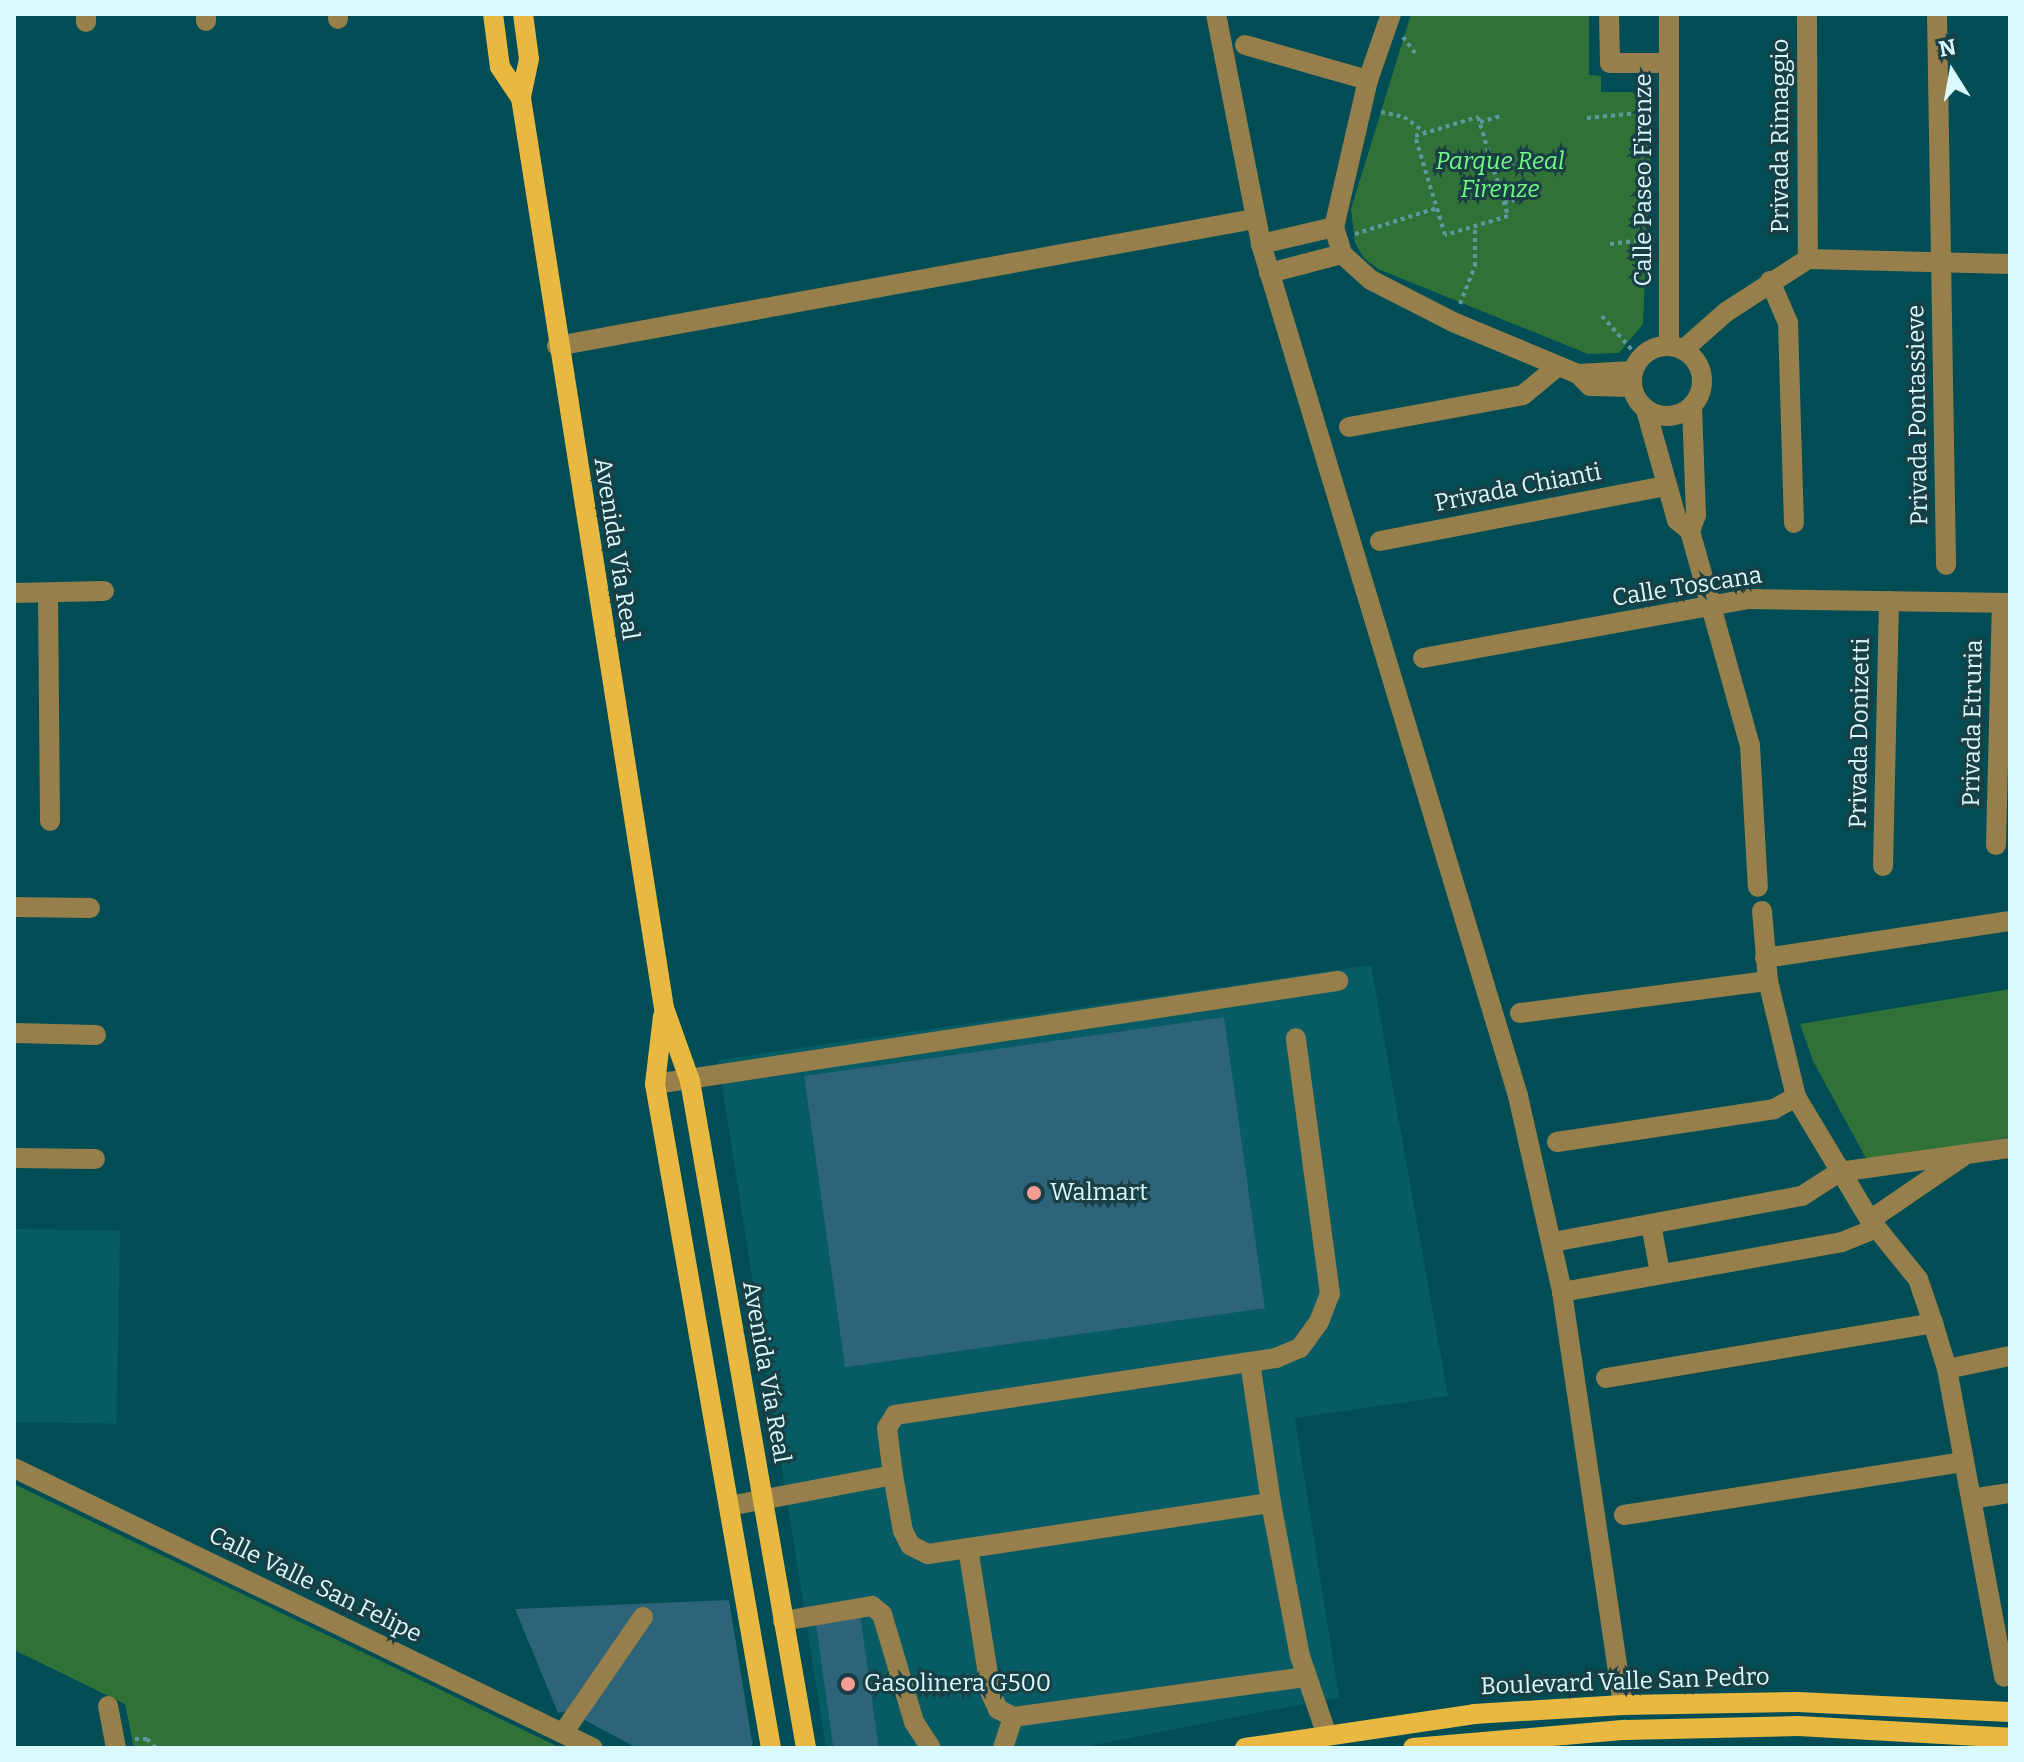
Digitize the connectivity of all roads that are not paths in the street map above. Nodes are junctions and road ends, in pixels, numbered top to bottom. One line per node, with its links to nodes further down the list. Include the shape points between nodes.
1 (493, 14): 12 (main road, via 500,67)
2 (523, 14): 12 (main road, via 529,59)
3 (1216, 14): 13 (street)
4 (1391, 14): 11 (street)
5 (1609, 14): 10 (street, via 1610,63)
6 (1669, 14): 10 (street, Calle Paseo Firenze)
7 (1807, 14): 16 (street, Privada Rimaggio)
8 (1937, 14): 17 (street, Privada Pontassieve)
9 (1245, 45): 11 (street)
10 (1669, 63): 22 (street, Calle Paseo Firenze)
11 (1368, 80): 14 (street)
12 (521, 98): 21 (main road, Avenida Vía Real)
13 (1254, 219): 15 (street); 21 (street)
14 (1338, 241): 15 (street); 19 (street); 23 (street, via 1371,280)
15 (1261, 244): 19 (street)
16 (1808, 259): 17 (street); 20 (street)
17 (1942, 264): 18 (street); 32 (street, Privada Pontassieve)
18 (2010, 264)
19 (1269, 273): 67 (street, via 1518,1096)
20 (1770, 281): 22 (street); 29 (street, via 1788,323)
21 (557, 346): 51 (main road, Avenida Vía Real)
22 (1676, 348): 24 (street); 25 (street, via 1702,376)
23 (1558, 366): 24 (street, via 1590,386); 27 (street, via 1523,395)
24 (1635, 373): 26 (street)
25 (1692, 406): 26 (street, via 1661,416); 30 (street, via 1696,515)
26 (1646, 410): 28 (street)
27 (1349, 427)
28 (1665, 486): 30 (street, via 1677,520); 31 (street, Privada Chianti)
29 (1794, 523)
30 (1690, 531): 38 (street)
31 (1380, 541)
32 (1946, 565)
33 (104, 591): 35 (street)
34 (14, 593): 35 (street)
35 (48, 593): 40 (street)
36 (1889, 601): 37 (street, Calle Toscana); 38 (street, Calle Toscana, via 1749,599); 42 (street, Privada Donizetti)
37 (2006, 603): 41 (street, Privada Etruria)
38 (1710, 607): 39 (street, Calle Toscana); 43 (street, via 1750,746)
39 (1423, 658)
40 (50, 821)
41 (1996, 845)
42 (1883, 866)
43 (1758, 887)
44 (14, 907): 45 (street)
45 (90, 908)
46 (1762, 911): 48 (street)
47 (2010, 921): 48 (street)
48 (1765, 958): 50 (street)
49 (1338, 981): 56 (street)
50 (1768, 981): 52 (street); 58 (street)
51 (664, 1008): 56 (main road, Avenida Vía Real); 57 (main road, Avenida Vía Real)
52 (1520, 1013)
53 (14, 1033): 54 (street)
54 (96, 1035)
55 (1296, 1038): 72 (street, via 1330,1294 1300,1348)
56 (690, 1081): 57 (street); 79 (main road, Avenida Vía Real)
57 (655, 1084): 82 (main road, Avenida Vía Real)
58 (1796, 1097): 59 (street, via 1774,1109); 64 (street)
59 (1557, 1142)
60 (2010, 1148): 61 (street)
61 (1973, 1151): 64 (street); 66 (street, via 1920,1181)
62 (14, 1158): 63 (street)
63 (95, 1159)
64 (1839, 1172): 65 (street, via 1802,1196); 66 (street)
65 (1651, 1224): 67 (street); 68 (street)
66 (1873, 1224): 68 (street, via 1842,1242); 70 (street, via 1918,1279)
67 (1553, 1242): 69 (street)
68 (1660, 1273): 69 (street)
69 (1562, 1292): 90 (street)
70 (1933, 1323): 73 (street); 74 (street)
71 (2010, 1356): 73 (street)
72 (1250, 1362): 77 (street, via 895,1415 887,1428); 81 (street)
73 (1947, 1369): 75 (street)
74 (1606, 1378)
75 (1964, 1462): 80 (street); 83 (street)
76 (14, 1468): 94 (street, Calle Valle San Felipe)
77 (893, 1475): 79 (street); 84 (street, via 910,1545 928,1554)
78 (2010, 1493): 80 (street)
79 (761, 1497): 82 (street); 86 (main road, Avenida Vía Real)
80 (1971, 1499): 87 (street)
81 (1271, 1503): 84 (street); 88 (street)
82 (729, 1506): 99 (main road, Avenida Vía Real)
83 (1624, 1515)
84 (968, 1548): 93 (street, via 991,1694 998,1709)
85 (643, 1617): 94 (street)
86 (783, 1621): 100 (main road, Avenida Vía Real); 101 (street, via 872,1606 882,1614 914,1722)
87 (2003, 1629): 89 (street)
88 (1306, 1677): 93 (street); 95 (street)
89 (2004, 1677)
90 (1623, 1705): 92 (main road, Boulevard Valle San Pedro, via 1798,1702); 95 (main road, Boulevard Valle San Pedro, via 1474,1714)
91 (108, 1706): 97 (street)
92 (2010, 1712)
93 (1013, 1717): 102 (street)
94 (563, 1733): 98 (street, Calle Valle San Felipe)
95 (1326, 1733): 103 (main road, Boulevard Valle San Pedro)
96 (2010, 1738): 104 (main road, Boulevard Valle San Pedro, via 1798,1726 1625,1730)
97 (116, 1748)
98 (593, 1748)
99 (771, 1748)
100 (806, 1748)
101 (931, 1748)
102 (1003, 1748)
103 (1245, 1748)
104 (1413, 1748)

